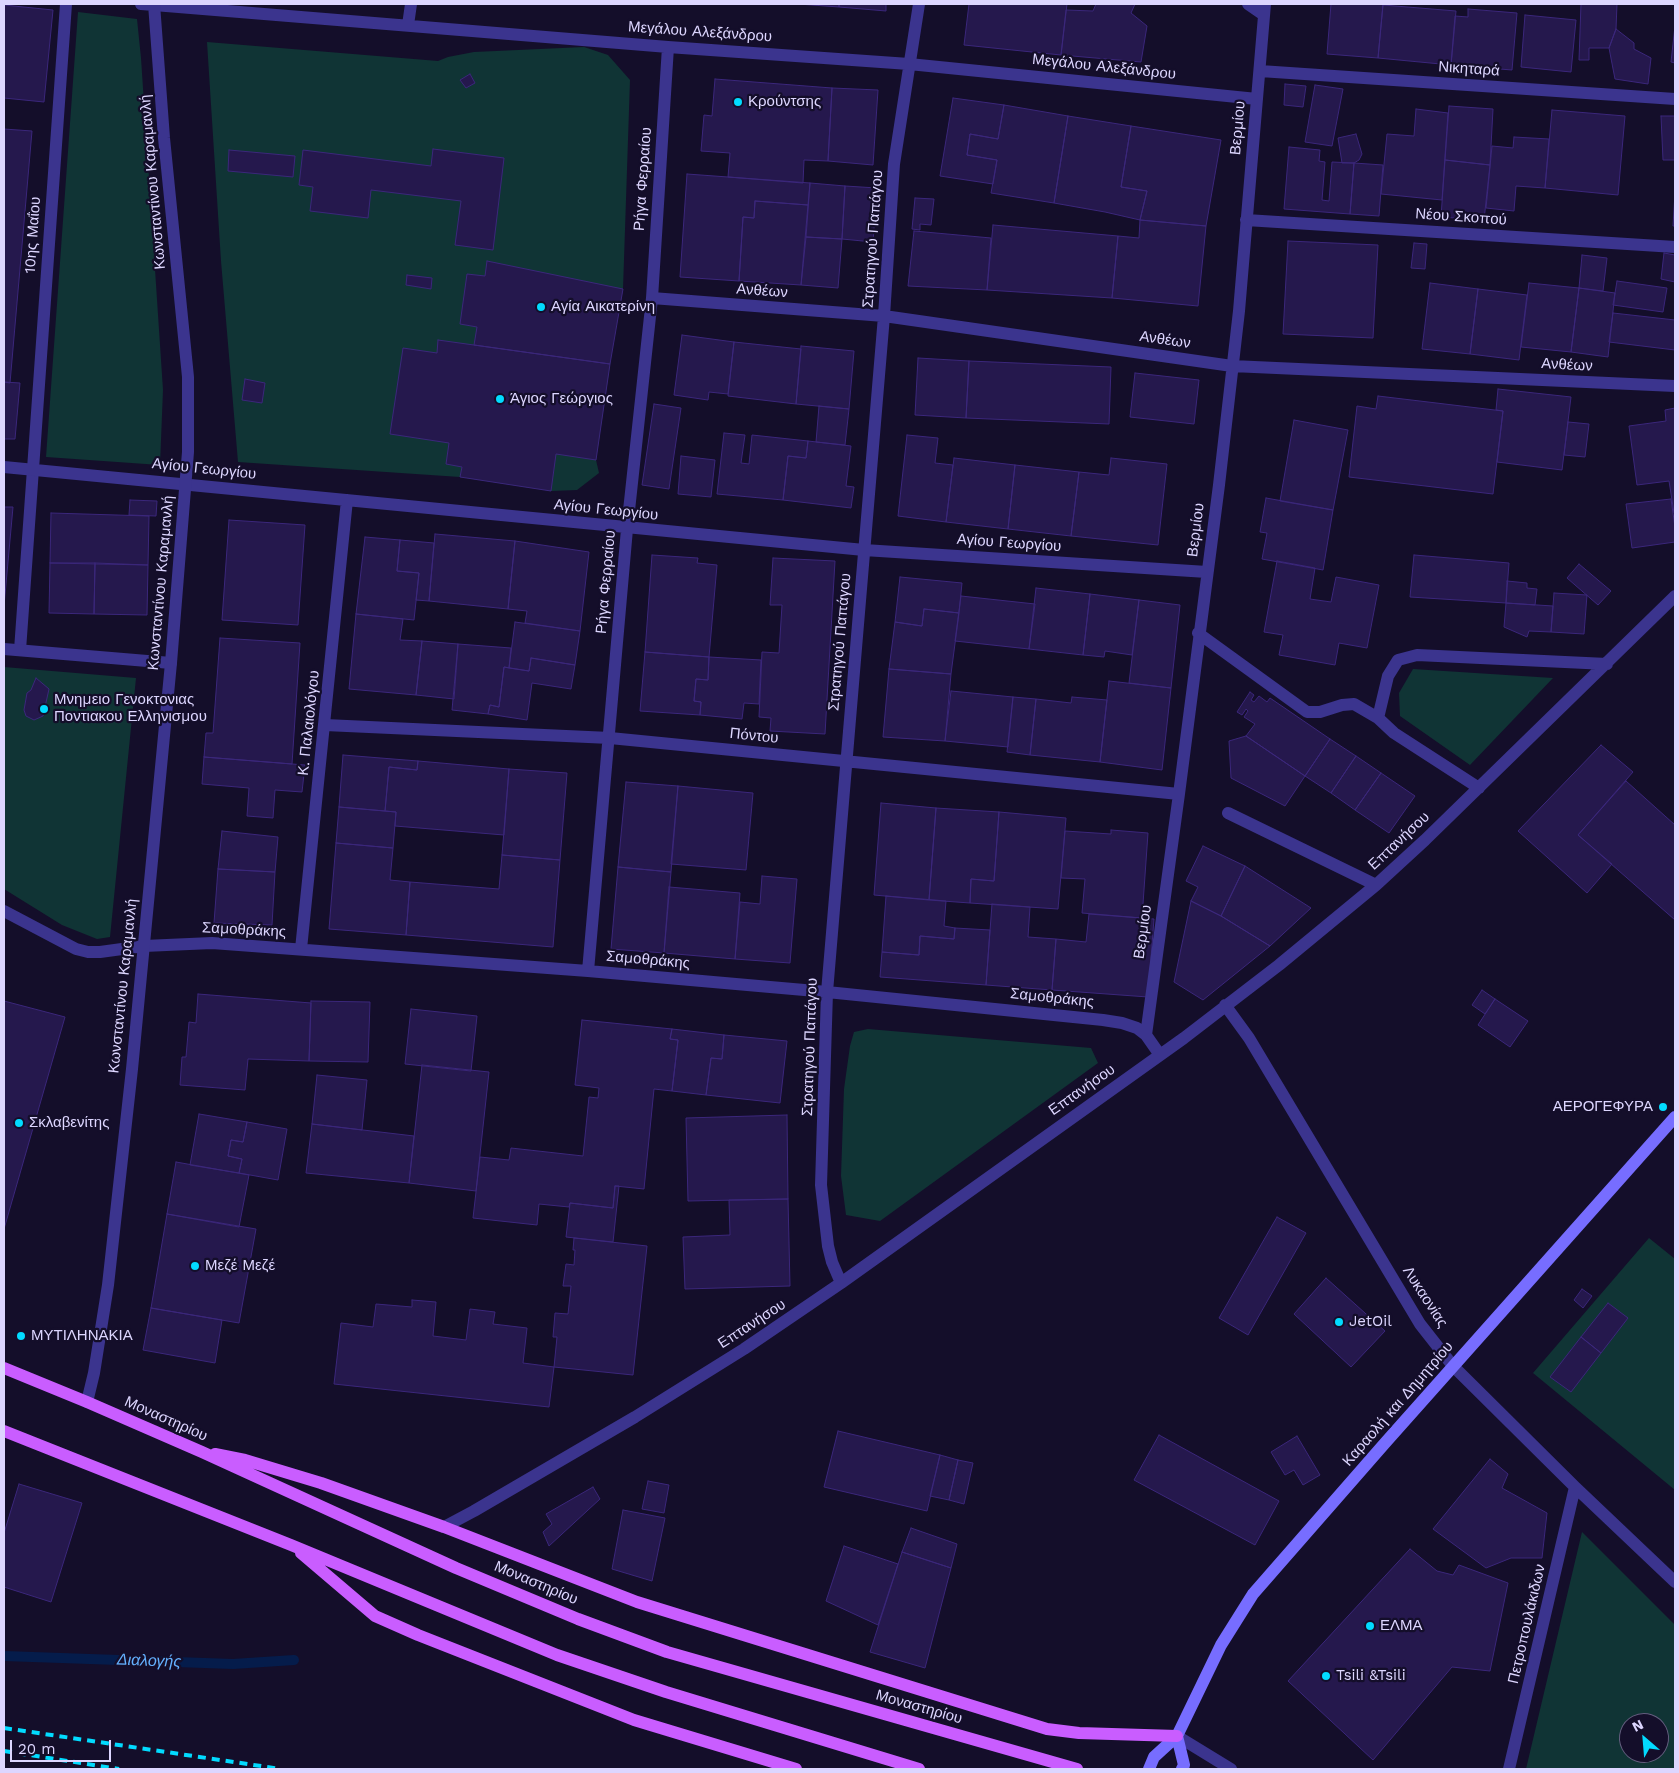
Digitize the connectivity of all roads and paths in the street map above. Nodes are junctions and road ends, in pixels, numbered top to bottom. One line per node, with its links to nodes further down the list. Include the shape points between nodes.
1 (66, 4): 20 (street, 10ης Μαΐου)
2 (149, 4): 7 (street, Μεγάλου Αλεξάνδρου); 21 (street, Κωνσταντίνου Καραμανλή, via 188,377)
3 (411, 4): 7 (street)
4 (919, 4): 9 (street, Στρατηγού Παπάγου)
5 (1248, 4): 6 (street)
6 (1265, 9): 10 (street, Βερμίου)
7 (408, 25): 8 (street, Μεγάλου Αλεξάνδρου)
8 (668, 46): 9 (street, Μεγάλου Αλεξάνδρου); 15 (street, Ρήγα Φερραίου)
9 (909, 64): 11 (street, Μεγάλου Αλεξάνδρου); 16 (street, Στρατηγού Παπάγου, via 894,164)
10 (1260, 71): 11 (street, Βερμίου); 12 (street, Νικηταρά)
11 (1257, 99): 13 (street, Βερμίου)
12 (1675, 99)
13 (1246, 220): 14 (street, Νέου Σκοπού); 17 (street, Βερμίου)
14 (1675, 247)
15 (652, 298): 16 (street, Ανθέων); 23 (street, Ρήγα Φερραίου)
16 (884, 316): 17 (street, Ανθέων); 24 (street, Στρατηγού Παπάγου)
17 (1232, 366): 18 (street, Ανθέων); 25 (street, Βερμίου)
18 (1675, 386)
19 (4, 467): 20 (street, Αγίου Γεωργίου)
20 (33, 469): 21 (street, Αγίου Γεωργίου); 29 (street, 10ης Μαΐου)
21 (186, 483): 22 (street, Αγίου Γεωργίου); 30 (street, Κωνσταντίνου Καραμανλή)
22 (347, 500): 23 (street, Αγίου Γεωργίου); 33 (street, Κ. Παλαιολόγου)
23 (627, 528): 24 (street, Αγίου Γεωργίου); 34 (street, Ρήγα Φερραίου)
24 (864, 550): 25 (street, Αγίου Γεωργίου); 35 (street, Στρατηγού Παπάγου)
25 (1207, 572): 27 (street, Βερμίου)
26 (1675, 596): 31 (street, Επτανήσου)
27 (1198, 633): 32 (street, via 1307,712 1354,704); 37 (street, Βερμίου)
28 (4, 648): 29 (street)
29 (20, 650): 30 (street)
30 (171, 663): 41 (street, Κωνσταντίνου Καραμανλή)
31 (1608, 664): 32 (street, via 1416,656 1398,660 1388,676); 36 (street, Επτανήσου)
32 (1378, 718): 36 (street, via 1394,733)
33 (325, 725): 34 (street, Πόντου); 42 (street, Κ. Παλαιολόγου)
34 (610, 738): 35 (street, Πόντου); 43 (street, Ρήγα Φερραίου)
35 (846, 761): 37 (street, Πόντου); 44 (street, Στρατηγού Παπάγου)
36 (1479, 788): 39 (street, Επτανήσου)
37 (1179, 794): 46 (street, Βερμίου)
38 (1228, 813): 39 (street)
39 (1376, 885): 45 (street, Επτανήσου)
40 (4, 911): 41 (street, Σαμοθράκης, via 76,949 88,952)
41 (144, 946): 42 (street, Σαμοθράκης, via 212,943); 52 (street, Κωνσταντίνου Καραμανλή, via 108,1285)
42 (301, 949): 43 (street, Σαμοθράκης)
43 (588, 971): 44 (street, Σαμοθράκης)
44 (827, 992): 46 (street, Σαμοθράκης, via 1122,1022); 49 (street, Στρατηγού Παπάγου, via 821,1185 828,1246)
45 (1225, 1005): 47 (street, Επτανήσου); 50 (street, Λυκαονίας, via 1249,1038 1420,1324)
46 (1146, 1035): 47 (street)
47 (1160, 1055): 49 (street, Επτανήσου)
48 (1675, 1117): 50 (main road, Καραολή και Δημητρίου)
49 (841, 1283): 56 (street, Επτανήσου, via 679,1390)
50 (1453, 1366): 55 (street, Λυκαονίας); 59 (main road, Καραολή και Δημητρίου, via 1254,1594 1221,1644)
51 (4, 1368): 52 (main road, Μοναστηρίου)
52 (87, 1402): 54 (main road, Μοναστηρίου)
53 (4, 1431): 57 (main road)
54 (202, 1452): 56 (main road, via 224,1454 321,1483); 62 (main road, Μοναστηρίου, via 491,1582 667,1652)
55 (1575, 1486): 58 (street, Λυκαονίας); 66 (street, Πετροπουλάκιδων)
56 (444, 1527): 59 (main road, via 637,1602 1047,1729)
57 (292, 1545): 60 (main road, via 375,1616 634,1720); 61 (main road, via 557,1655)
58 (1675, 1582)
59 (1177, 1736): 63 (main road, via 1154,1757); 64 (main road, via 1184,1765); 65 (street)
60 (796, 1769)
61 (919, 1769)
62 (1077, 1769)
63 (1149, 1769)
64 (1182, 1769)
65 (1231, 1769)
66 (1509, 1769)

